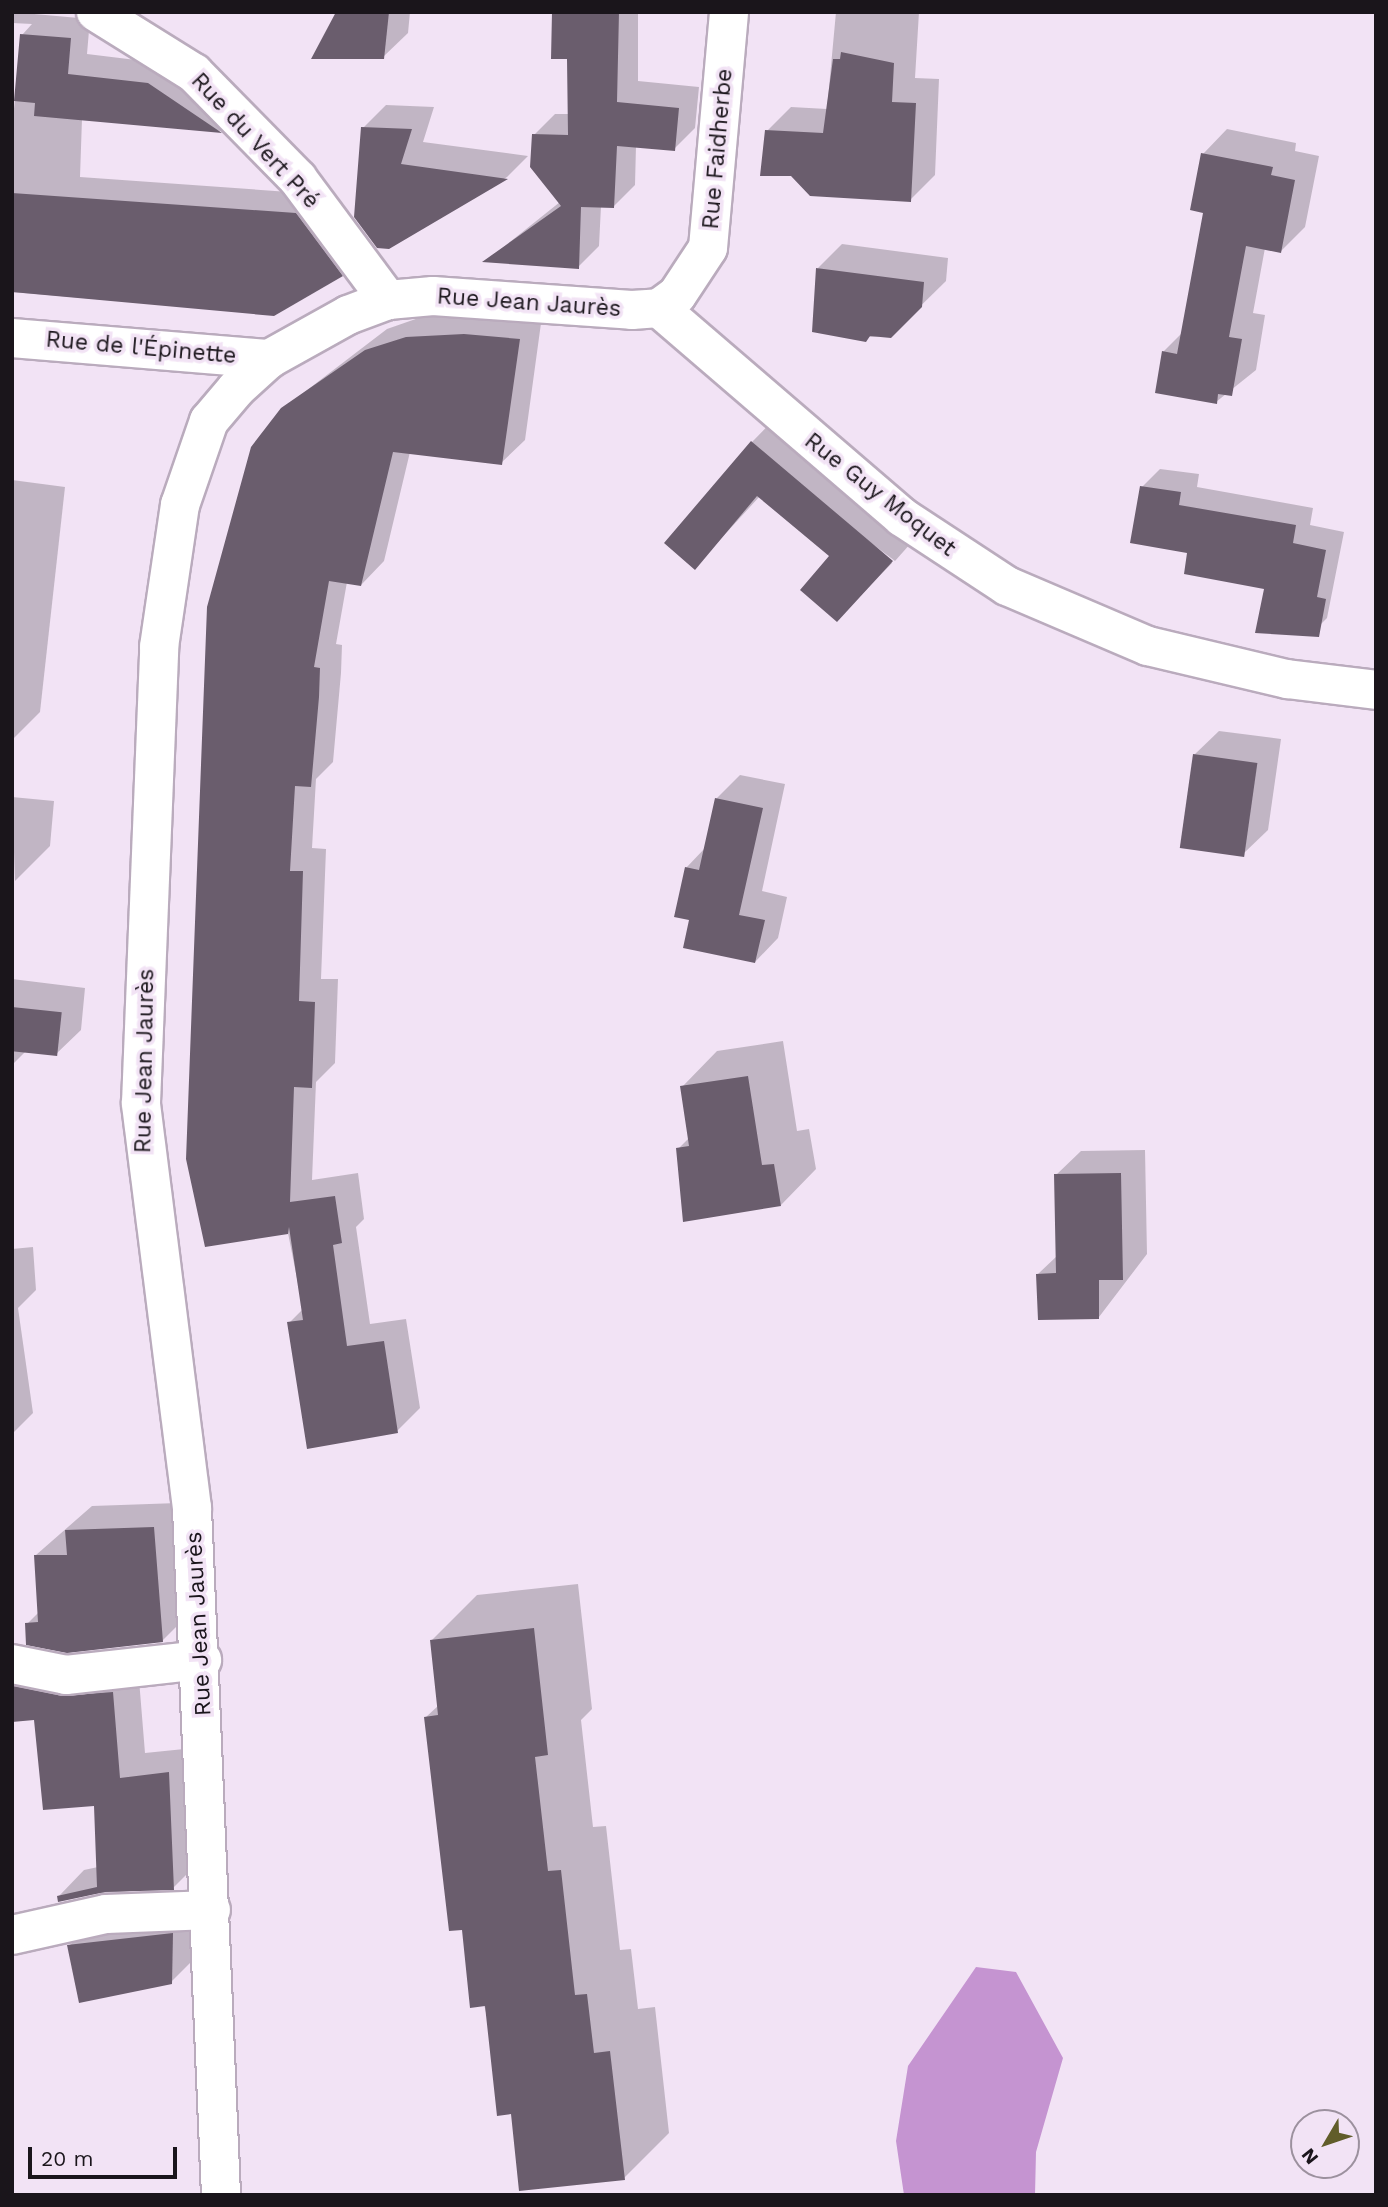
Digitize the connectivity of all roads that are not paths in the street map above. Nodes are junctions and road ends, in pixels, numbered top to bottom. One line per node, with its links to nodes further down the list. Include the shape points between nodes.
1 (96, 12): 3 (street, Rue du Vert Pré, via 194,73 298,179)
2 (729, 12): 4 (street, Rue Faidherbe, via 708,248 693,278)
3 (388, 300): 4 (street, Rue Jean Jaurès, via 472,296); 6 (street, Rue Jean Jaurès, via 308,334)
4 (659, 307): 7 (street, Rue Guy Moquet, via 902,517 1007,586 1148,646 1287,679)
5 (12, 338): 6 (street, Rue de l'Épinette)
6 (269, 359): 8 (street, Rue Jean Jaurès, via 209,421 193,459 165,580 159,647 141,1103 192,1508)
7 (1376, 690)
8 (202, 1660): 9 (street, via 66,1675); 10 (street, Rue Jean Jaurès)
9 (12, 1664)
10 (211, 1910): 11 (street, via 106,1914); 12 (street, Rue Jean Jaurès)
11 (12, 1935)
12 (221, 2195)

